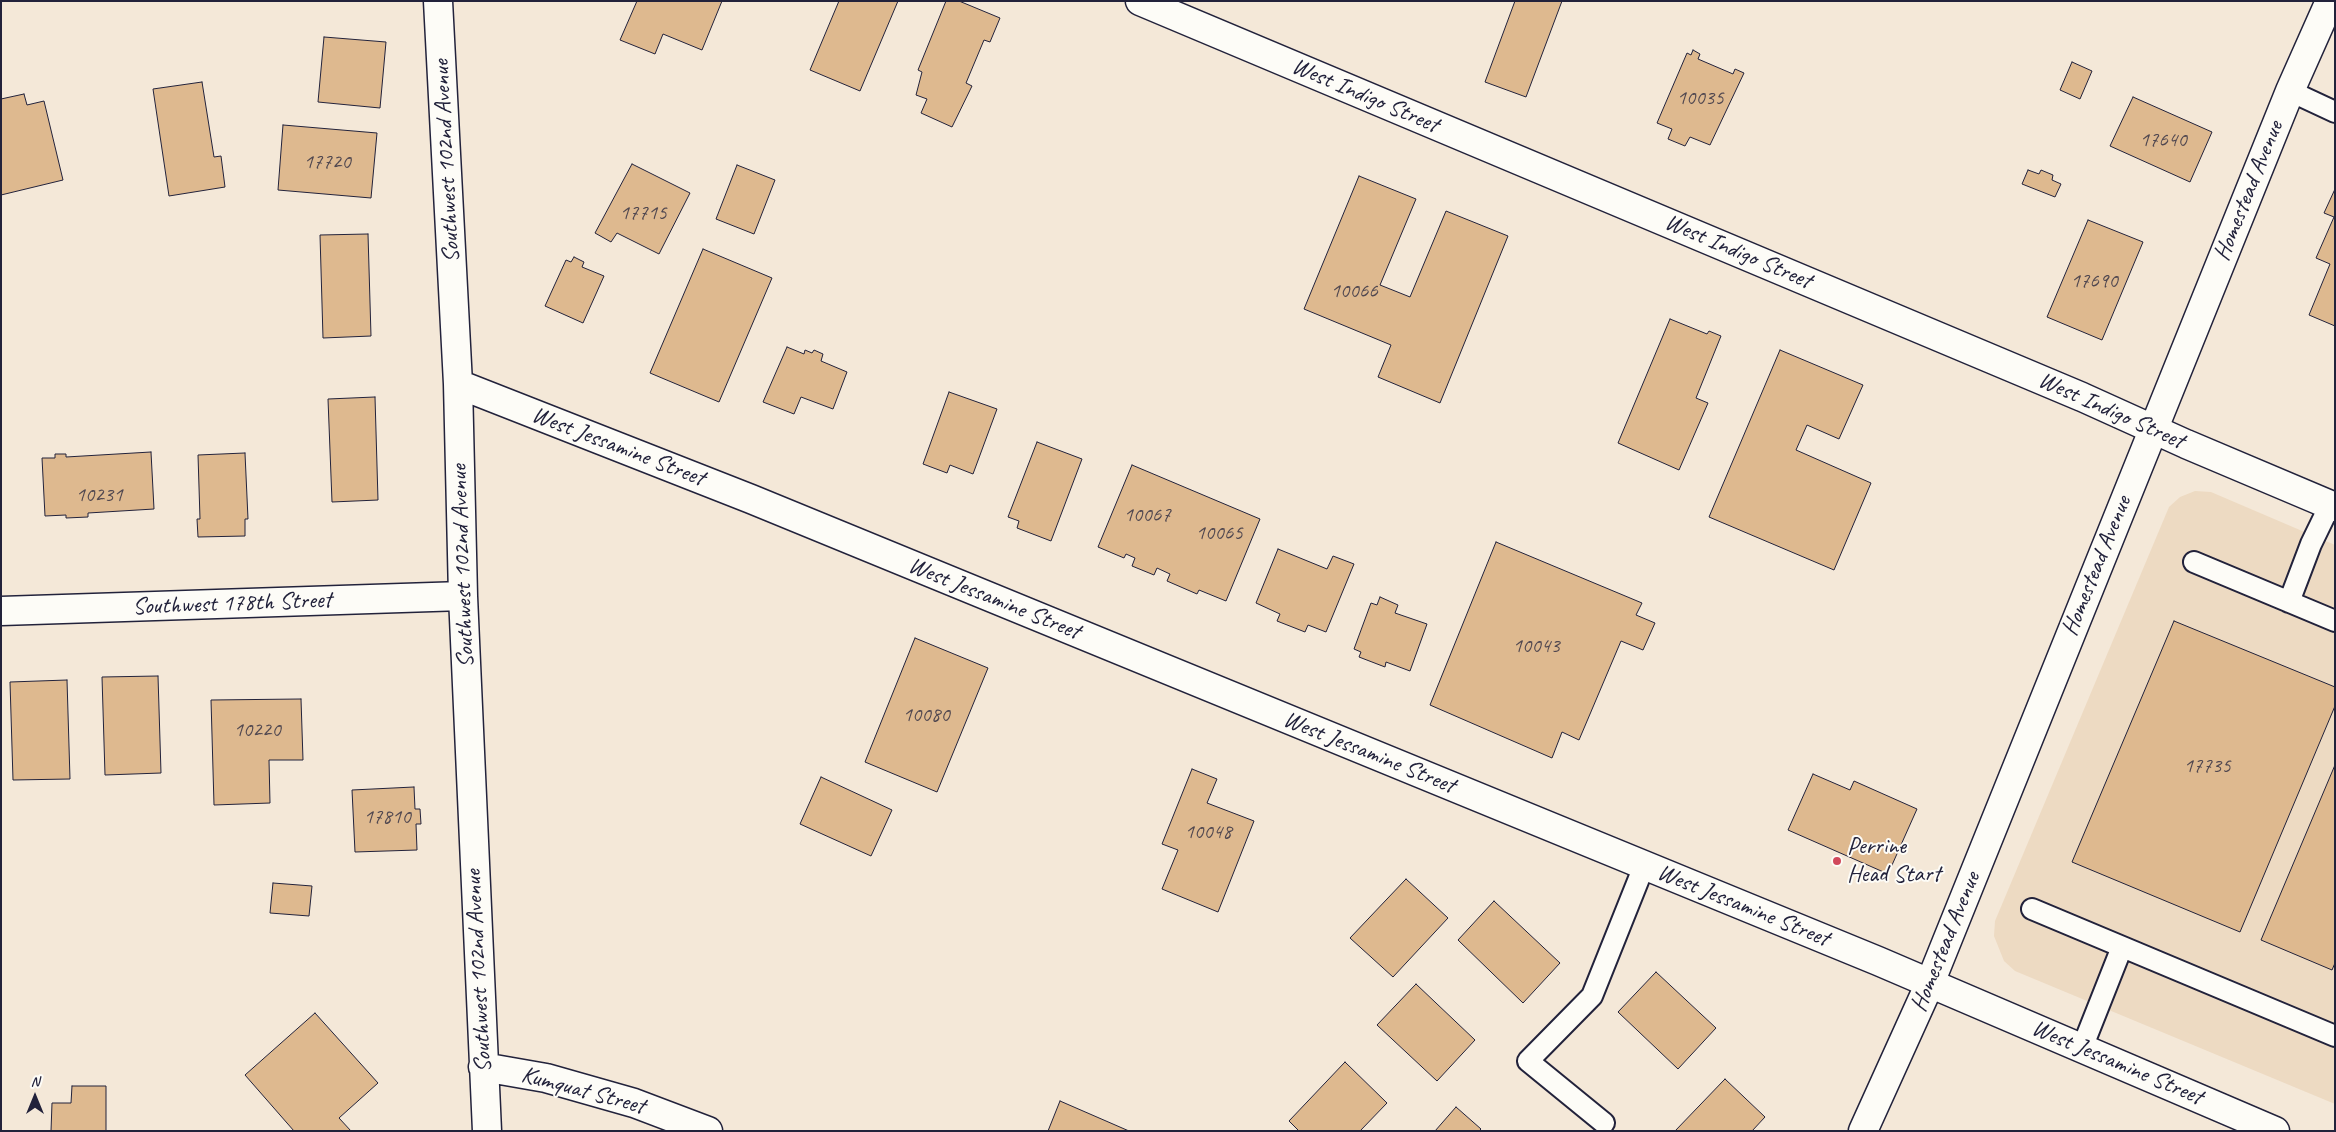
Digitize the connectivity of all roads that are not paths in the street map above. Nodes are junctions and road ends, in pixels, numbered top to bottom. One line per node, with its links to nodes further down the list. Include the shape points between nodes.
1 (438, 1): 6 (street, Southwest 102nd Avenue)
2 (1140, 1): 7 (street, West Indigo Street)
3 (2330, 1): 4 (street, Homestead Avenue)
4 (2290, 91): 5 (lane); 7 (street, Homestead Avenue)
5 (2335, 112)
6 (458, 384): 10 (street, Southwest 102nd Avenue); 14 (street, West Jessamine Street, via 751,499)
7 (2152, 428): 8 (street, West Indigo Street); 17 (street, Homestead Avenue)
8 (2332, 506): 11 (lane, via 2311,544)
9 (2194, 562): 11 (lane)
10 (463, 596): 12 (street, Southwest 178th Street); 20 (street, Southwest 102nd Avenue)
11 (2289, 602): 13 (lane)
12 (1, 611)
13 (2335, 621)
14 (1644, 866): 17 (street, West Jessamine Street); 21 (lane, via 1592,996 1528,1061)
15 (2032, 909): 16 (lane)
16 (2122, 947): 18 (lane); 19 (lane)
17 (1930, 983): 19 (street, West Jessamine Street); 24 (street, Homestead Avenue)
18 (2335, 1036)
19 (2082, 1048): 25 (street, West Jessamine Street)
20 (484, 1067): 22 (street, Southwest 102nd Avenue); 23 (street, Kumquat Street, via 546,1078 625,1100)
21 (1604, 1123)
22 (486, 1131)
23 (708, 1131)
24 (1864, 1131)
25 (2275, 1131)

